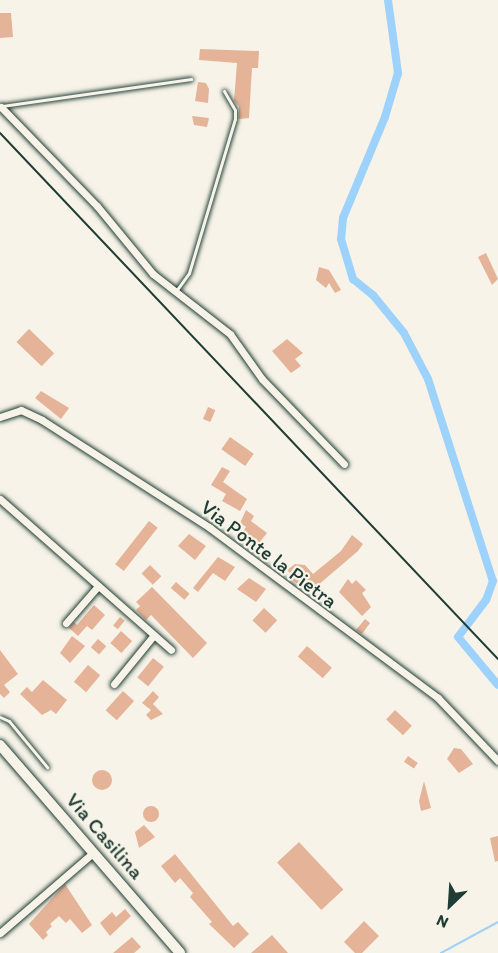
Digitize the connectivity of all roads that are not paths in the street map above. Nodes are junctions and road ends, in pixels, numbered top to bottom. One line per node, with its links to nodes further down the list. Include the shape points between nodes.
1 (191, 79): 4 (lane)
2 (224, 91): 5 (lane, via 235,110 235,119 189,273)
3 (0, 96): 4 (street)
4 (1, 107): 5 (street, via 97,206 153,274)
5 (176, 291): 7 (street, via 230,334 262,379)
6 (0, 417): 16 (street, Via Ponte la Pietra, via 21,410 42,420 210,528 429,692)
7 (344, 464)
8 (0, 499): 9 (street)
9 (98, 586): 10 (street); 11 (street)
10 (66, 623)
11 (154, 635): 12 (street); 13 (street)
12 (171, 650)
13 (114, 684)
14 (0, 717): 17 (lane, via 9,721)
15 (0, 746): 18 (main road, Via Casilina)
16 (498, 761)
17 (47, 767)
18 (94, 852): 19 (street); 20 (main road, Via Casilina)
19 (0, 933)
20 (180, 953)

